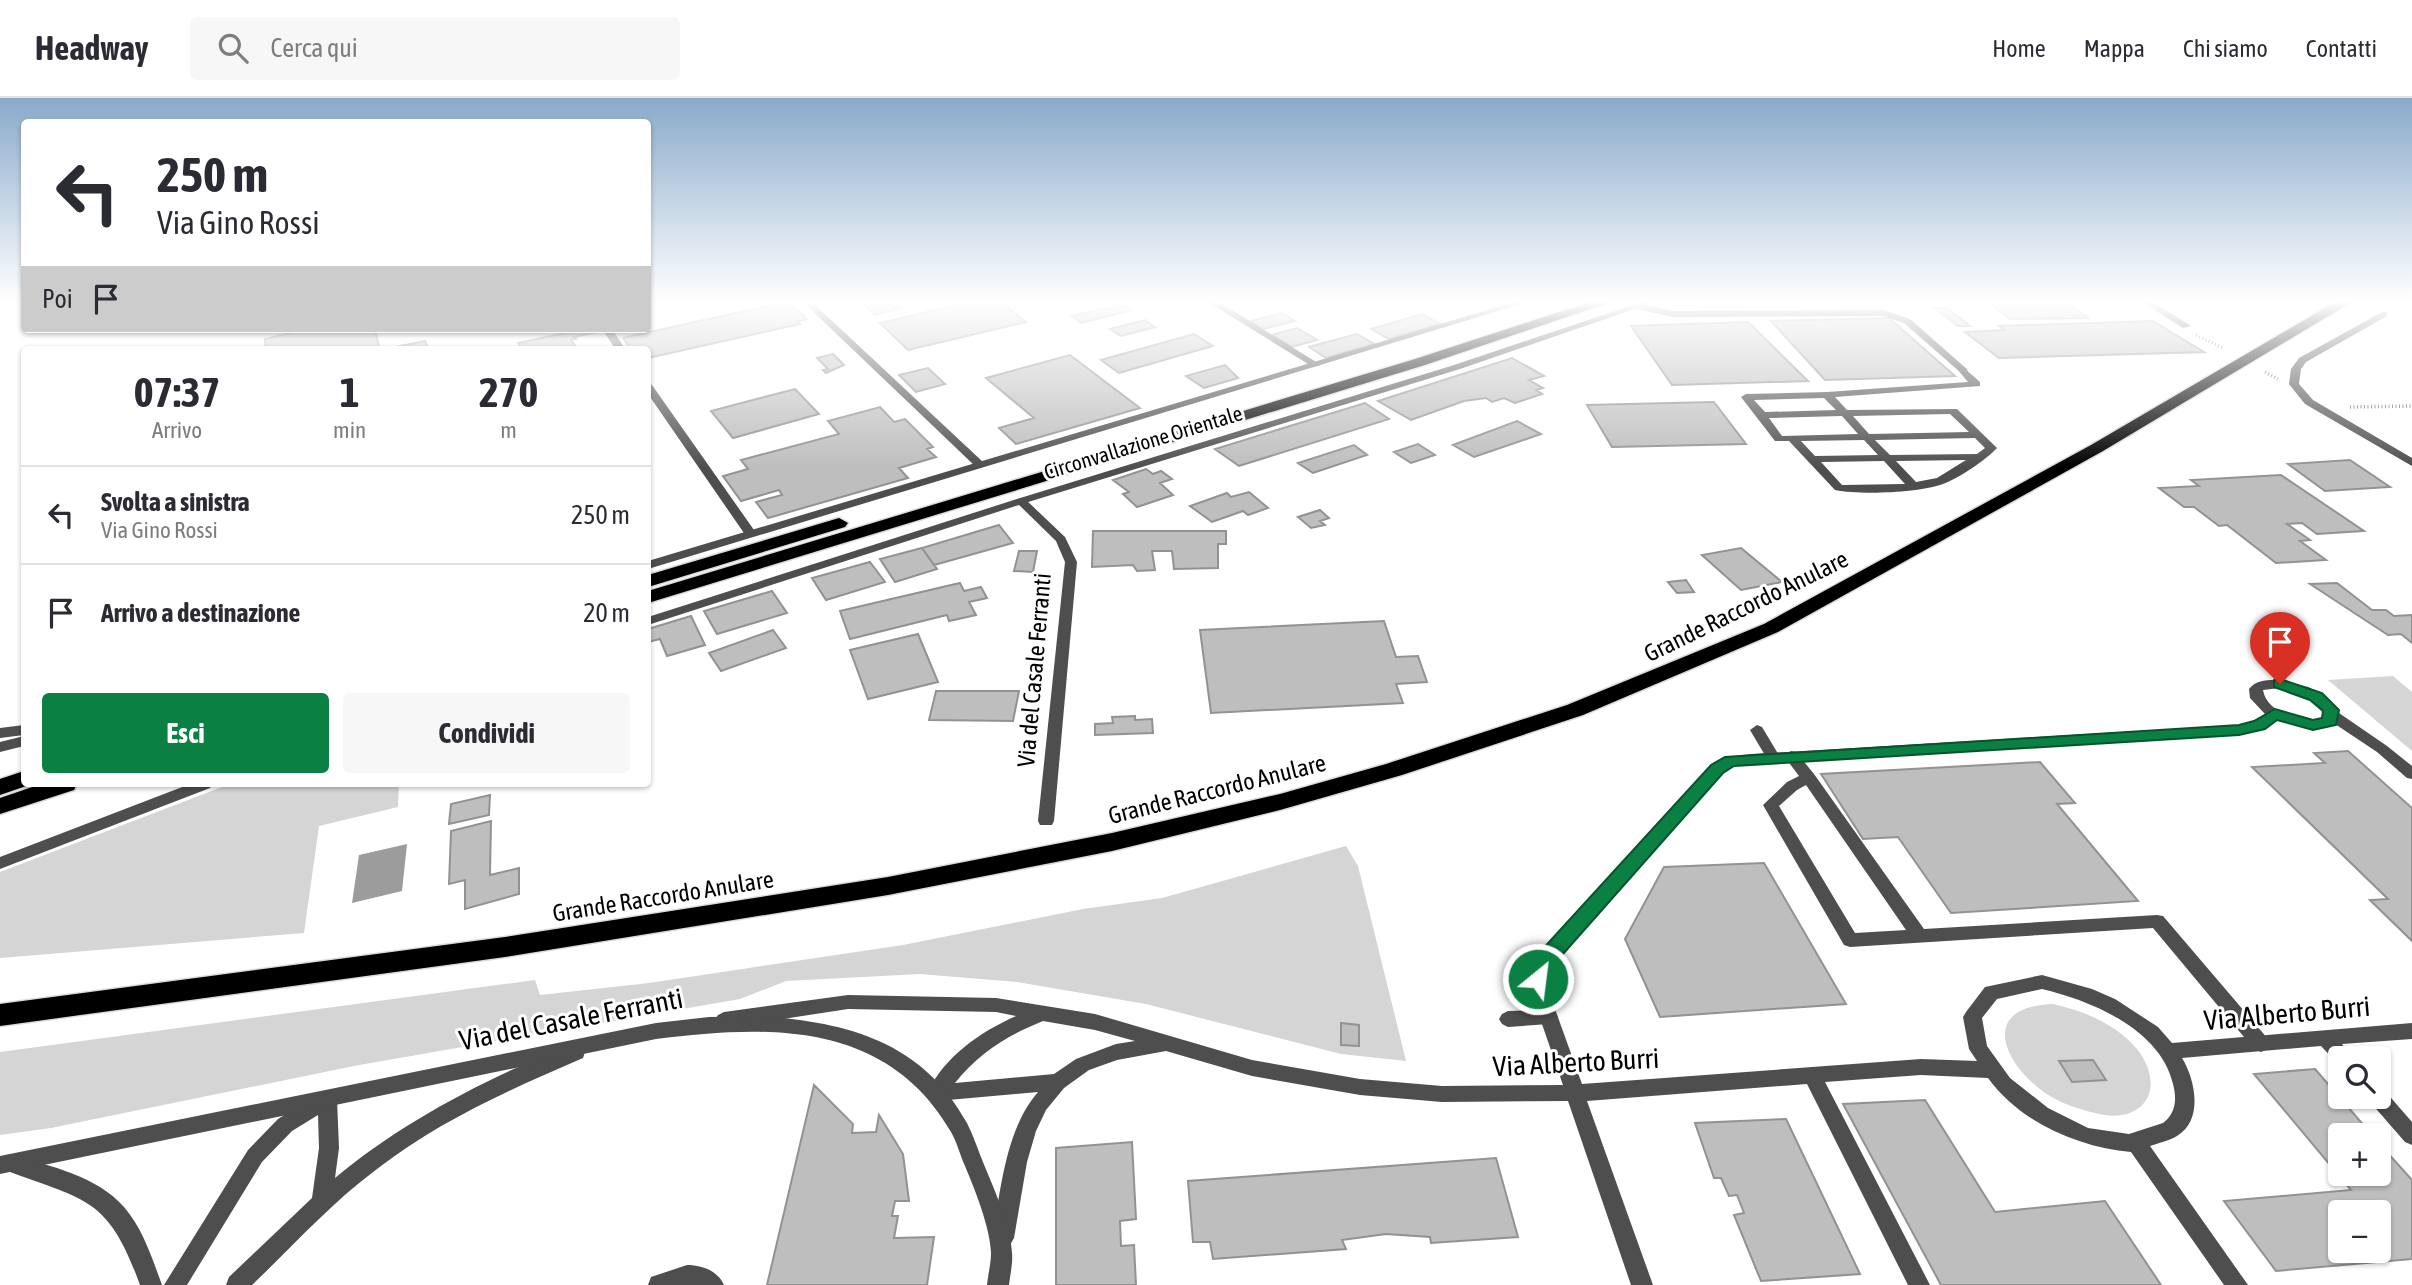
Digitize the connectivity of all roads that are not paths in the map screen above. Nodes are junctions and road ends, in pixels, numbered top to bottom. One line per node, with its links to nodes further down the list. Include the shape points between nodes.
1 (865, 357): 21 (street)
2 (1303, 357): 9 (street)
3 (1341, 357): 9 (street, Circonvallazione Orientale)
4 (1433, 357): 23 (highway)
5 (1489, 357): 24 (street, Circonvallazione Orientale)
6 (1948, 357): 11 (street, via 1976,384)
7 (2251, 357): 50 (highway, Grande Raccordo Anulare, via 1771,628 1609,697 1394,770 1112,842 876,888 505,947)
8 (2311, 357): 20 (street, via 2297,366 2295,388 2318,408)
9 (1316, 365): 21 (street, Circonvallazione Orientale)
10 (651, 391): 25 (street)
11 (1826, 394): 12 (street); 13 (street, via 1746,397)
12 (1845, 414): 13 (street); 14 (street); 15 (street, via 1953,411)
13 (1762, 415): 16 (street, via 1779,439)
14 (1865, 435): 15 (street); 16 (street); 18 (street)
15 (1978, 435): 17 (street, via 1992,448)
16 (1792, 438): 19 (street)
17 (1980, 457): 18 (street); 22 (street, via 1940,481)
18 (1887, 458): 19 (street); 22 (street)
19 (1812, 459): 22 (street, via 1839,488)
20 (2412, 463)
21 (978, 464): 25 (street, Circonvallazione Orientale)
22 (1913, 486)
23 (998, 489): 27 (highway, via 838,524); 28 (highway)
24 (1021, 501): 29 (street, Circonvallazione Orientale); 46 (street, Via del Casale Ferranti, via 1061,540 1071,562)
25 (750, 533): 26 (street, Circonvallazione Orientale)
26 (651, 564)
27 (651, 580)
28 (651, 596)
29 (651, 620)
30 (2275, 714): 31 (street, via 2313,725); 31 (street, via 2258,701 2260,685 2305,690 2325,703); 37 (street, via 2260,725 2239,730)
31 (2333, 716): 39 (street)
32 (21, 730): 34 (street)
33 (1757, 730): 38 (street)
34 (0, 733)
35 (21, 742): 36 (street)
36 (0, 747)
37 (1791, 756): 38 (street); 40 (street)
38 (1773, 757): 51 (street, via 1731,761 1717,769 1546,959 1538,979)
39 (2412, 774)
40 (1809, 778): 48 (street); 48 (street, via 1770,805 1850,940)
41 (21, 780): 42 (highway)
42 (0, 786)
43 (57, 787): 45 (highway)
44 (197, 787): 47 (street)
45 (0, 806)
46 (1046, 821)
47 (0, 863)
48 (1919, 935): 58 (street, via 2157,921)
49 (1045, 1012): 53 (street, Via Alberto Burri, via 978,1003 848,1002); 57 (street, Via Alberto Burri); 64 (street, via 985,1039 966,1054)
50 (0, 1015)
51 (1549, 1017): 52 (street); 65 (street)
52 (1508, 1019)
53 (712, 1023): 56 (street, Via del Casale Ferranti); 64 (street, Via del Casale Ferranti, via 805,1025 833,1031 890,1056)
54 (2412, 1031): 55 (street, Via Alberto Burri)
55 (2326, 1039): 58 (street, Via Alberto Burri); 59 (street)
56 (598, 1042): 66 (street, Via del Casale Ferranti); 71 (street, via 476,1096 433,1121 370,1162)
57 (1169, 1044): 63 (street, via 1103,1055); 65 (street, Via Alberto Burri, via 1252,1068 1360,1087 1454,1095)
58 (2261, 1044): 60 (street, Via Alberto Burri)
59 (2332, 1046)
60 (2166, 1051): 61 (street, via 2140,1025 2094,997 2042,982 2012,984 1989,992 1973,1019 1976,1044); 69 (street, via 2185,1088 2184,1111 2172,1129)
61 (1990, 1070): 62 (street, Via Alberto Burri, via 1934,1067); 69 (street, via 2047,1119 2101,1139)
62 (1813, 1077): 65 (street, Via Alberto Burri); 80 (street)
63 (1054, 1082): 64 (street); 72 (street, via 1026,1126)
64 (937, 1093): 72 (street, Via del Casale Ferranti, via 967,1141)
65 (1577, 1093): 79 (street)
66 (327, 1100): 70 (street, Via del Casale Ferranti); 71 (street, via 330,1149); 74 (street, via 285,1125 263,1147)
67 (2388, 1109): 68 (street)
68 (2412, 1136)
69 (2135, 1141): 81 (street)
70 (5, 1164): 73 (street, via 92,1191 112,1207 132,1235)
71 (322, 1204): 75 (street)
72 (1001, 1250): 78 (street, Via del Casale Ferranti)
73 (151, 1285)
74 (175, 1285)
75 (237, 1285)
76 (659, 1285): 77 (street, via 690,1274 705,1277)
77 (713, 1285)
78 (998, 1285)
79 (1642, 1285)
80 (1919, 1285)
81 (2237, 1285)

